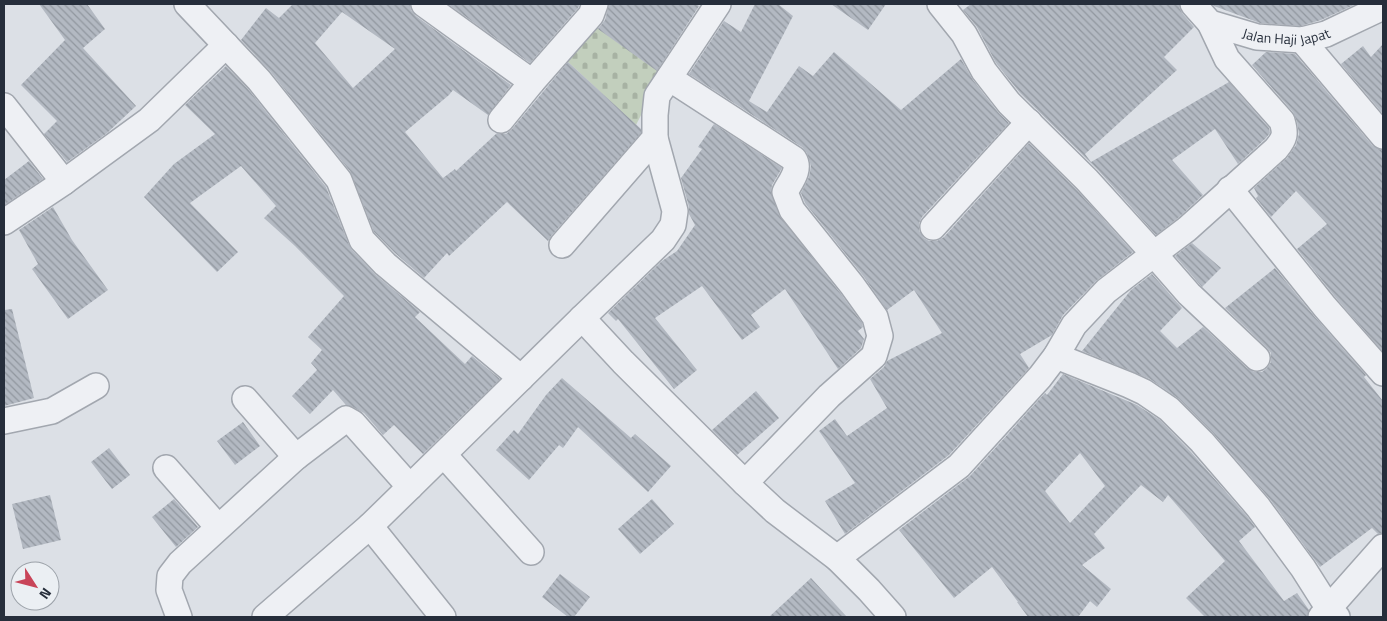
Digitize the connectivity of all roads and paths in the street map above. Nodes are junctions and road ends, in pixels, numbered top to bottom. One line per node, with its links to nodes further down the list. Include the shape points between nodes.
1 (187, 4): 10 (street)
2 (424, 4): 12 (street)
3 (596, 4): 12 (street, via 591,15)
4 (718, 4): 11 (street)
5 (940, 4): 15 (street, via 964,34 984,71)
6 (1193, 4): 8 (street)
7 (1383, 7): 9 (street, Jalan Haji Japat, via 1326,34)
8 (1210, 23): 9 (street, Jalan Haji Japat, via 1257,37); 19 (street, via 1227,59 1282,121 1285,131 1276,149)
9 (1302, 40): 16 (street)
10 (226, 45): 18 (street, via 149,120); 28 (street, via 259,80 339,180 362,240)
11 (669, 78): 17 (street, via 657,96); 35 (street, via 794,159 796,170 785,192 792,210 875,317 880,336 874,356 829,396)
12 (532, 82): 14 (street)
13 (4, 106): 18 (street)
14 (501, 120)
15 (1029, 122): 21 (street); 23 (street)
16 (1383, 136)
17 (655, 138): 22 (street); 24 (street, via 676,211 673,225 663,240)
18 (64, 182): 20 (street)
19 (1230, 189): 23 (street); 27 (street)
20 (4, 222)
21 (933, 228)
22 (562, 245)
23 (1154, 254): 25 (street, via 1106,291 1074,325); 26 (street, via 1180,285)
24 (582, 318): 28 (street); 35 (street)
25 (1056, 356): 41 (street, via 958,466); 42 (street, via 1144,392 1169,409 1258,507 1303,568)
26 (1257, 358)
27 (1383, 373)
28 (521, 378): 32 (street)
29 (96, 386): 31 (street, via 52,411)
30 (245, 399): 33 (street)
31 (4, 421)
32 (444, 455): 36 (street); 40 (street)
33 (296, 457): 36 (street, via 346,419); 38 (street)
34 (166, 468): 38 (street)
35 (745, 483): 41 (street, via 775,511)
36 (410, 488): 37 (street)
37 (370, 526): 44 (street); 45 (street)
38 (218, 527): 43 (street, via 170,576 169,590)
39 (1383, 547): 42 (street)
40 (531, 552)
41 (837, 558): 46 (street)
42 (1329, 614)
43 (179, 617)
44 (265, 617)
45 (443, 617)
46 (894, 617)

